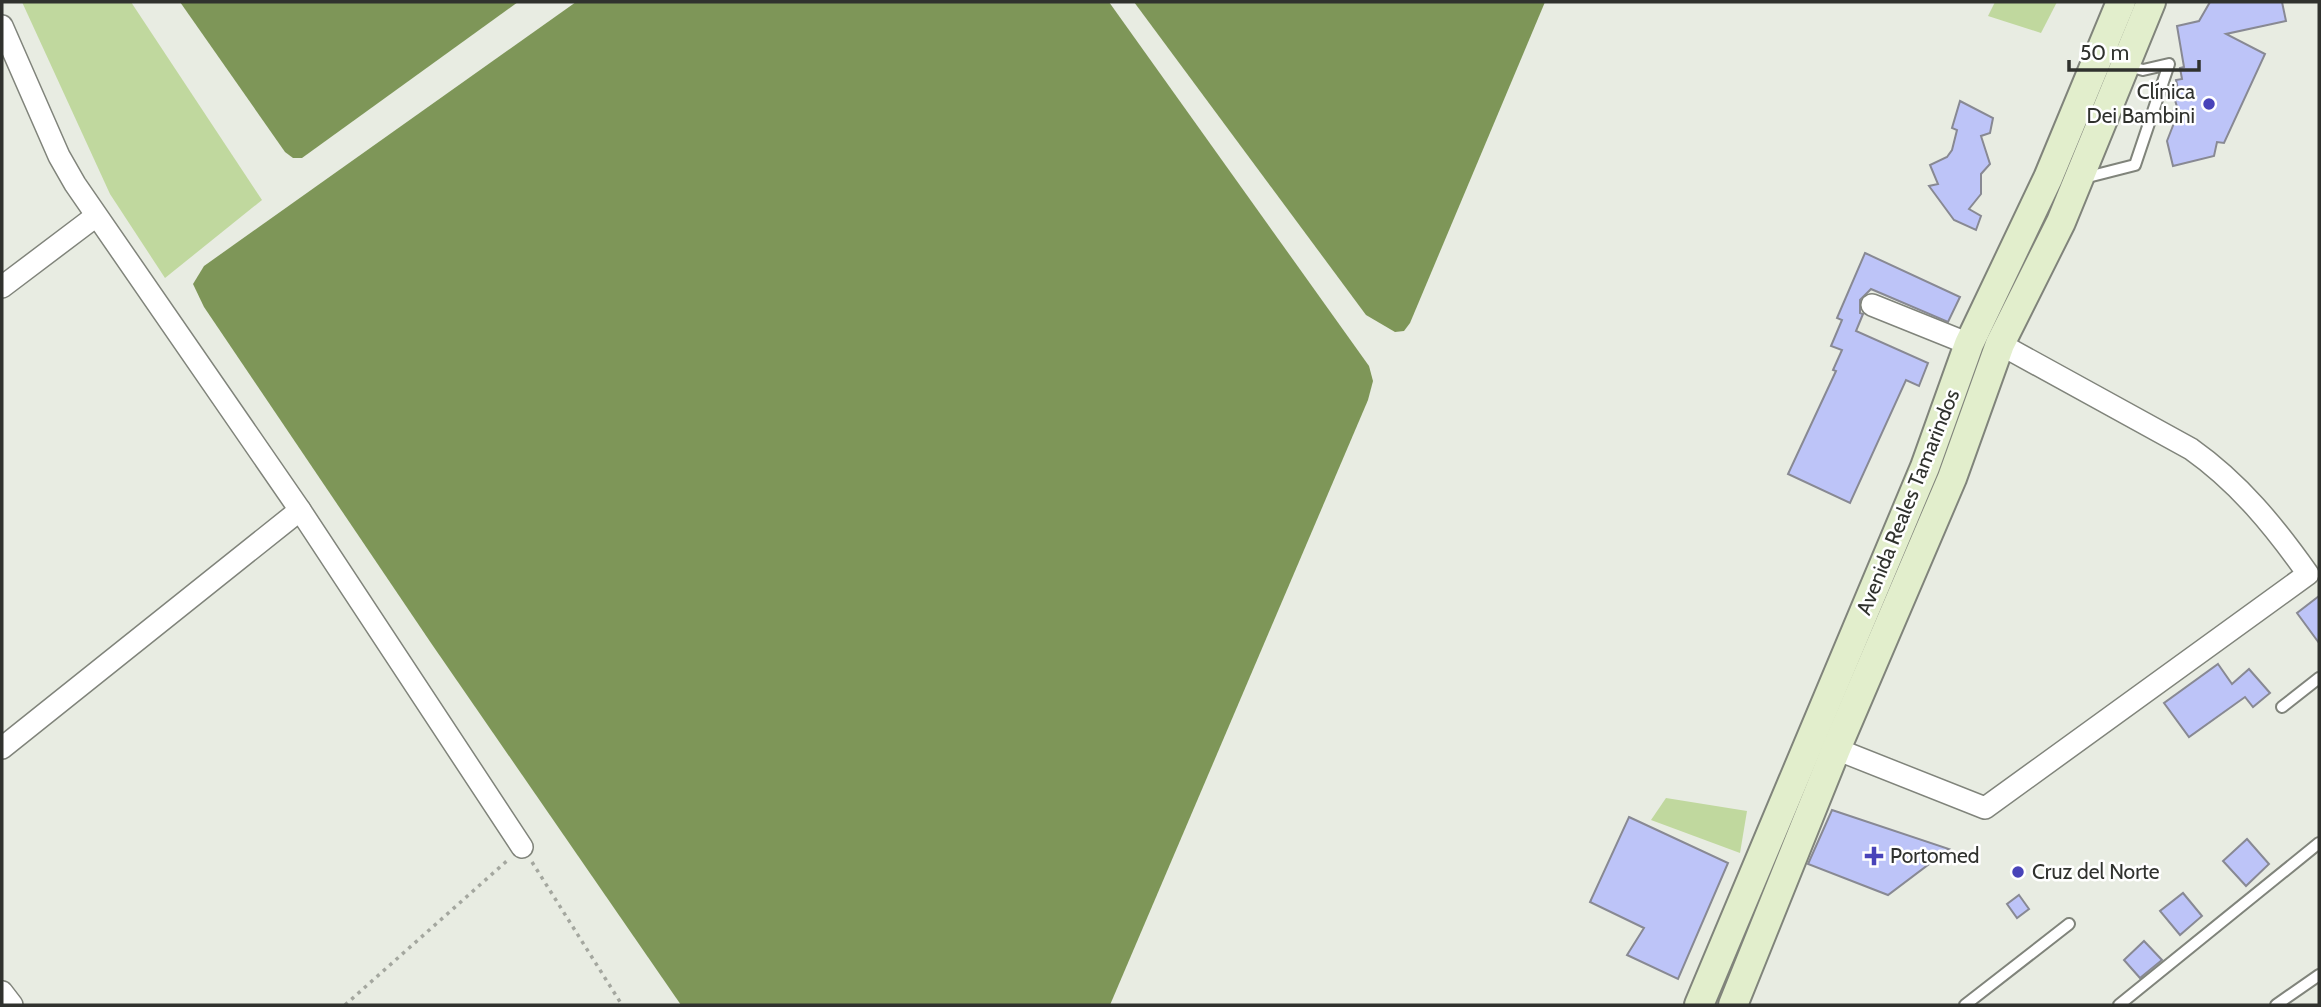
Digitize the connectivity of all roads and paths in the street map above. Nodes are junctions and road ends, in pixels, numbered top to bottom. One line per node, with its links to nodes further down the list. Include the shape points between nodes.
1 (2121, 2): 5 (main road, Avenida Reales Tamarindos)
2 (2151, 2): 4 (main road, Avenida Reales Tamarindos)
3 (2, 26): 7 (street, via 59,156)
4 (2125, 65): 6 (main road, Avenida Reales Tamarindos); 6 (lane, via 2143,70 2169,64 2135,165)
5 (2048, 178): 6 (main road); 10 (main road, Avenida Reales Tamarindos)
6 (2076, 185): 11 (main road, Avenida Reales Tamarindos)
7 (96, 216): 8 (street); 12 (street)
8 (2, 287)
9 (1872, 305): 10 (street)
10 (1969, 344): 17 (main road, Avenida Reales Tamarindos, via 1925,467)
11 (2000, 344): 16 (main road, Avenida Reales Tamarindos, via 1952,478); 16 (street, via 2216,466 2263,513 2308,574 1984,808)
12 (300, 510): 15 (street); 20 (street)
13 (2319, 678): 14 (lane)
14 (2281, 707)
15 (2, 748)
16 (1836, 750): 18 (main road, Avenida Reales Tamarindos)
17 (1789, 793): 18 (main road); 27 (main road, Avenida Reales Tamarindos)
18 (1816, 804): 28 (main road, Avenida Reales Tamarindos)
19 (2319, 842): 30 (lane)
20 (522, 847): 25 (path); 26 (path)
21 (2068, 924): 29 (lane)
22 (2319, 975): 31 (lane)
23 (2, 992): 24 (street)
24 (12, 1005)
25 (345, 1005)
26 (622, 1005)
27 (1699, 1005)
28 (1733, 1005)
29 (1965, 1005)
30 (2119, 1005)
31 (2276, 1005)

